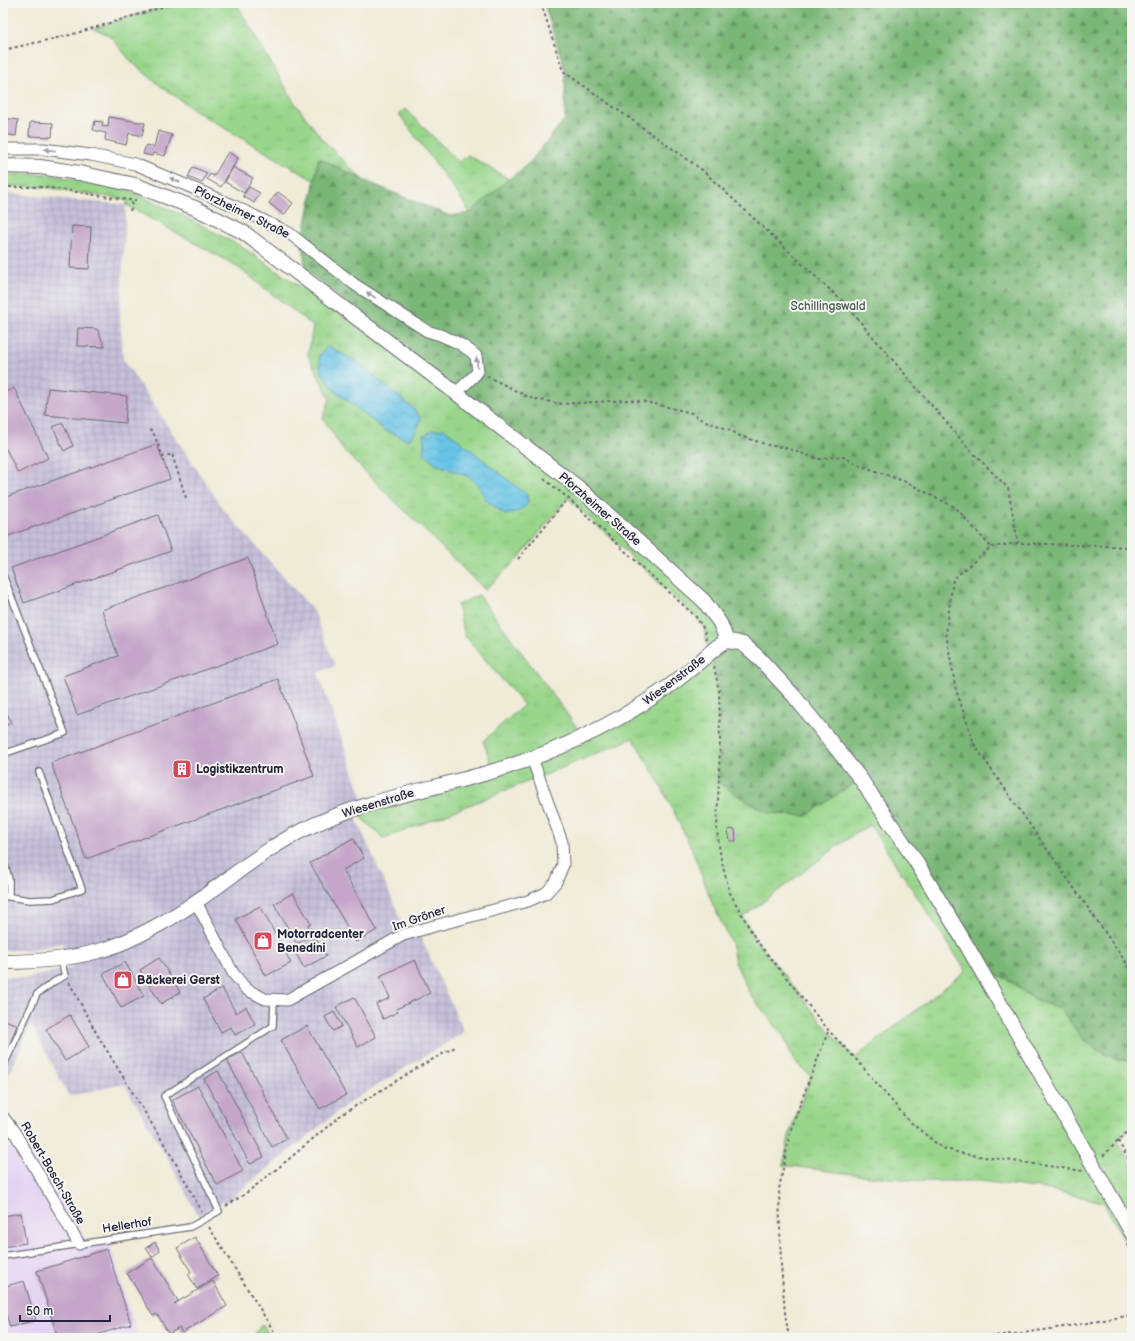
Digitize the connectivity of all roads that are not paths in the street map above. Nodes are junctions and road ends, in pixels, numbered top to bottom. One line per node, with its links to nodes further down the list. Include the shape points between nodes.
1 (3, 149): 3 (street, Pforzheimer Straße, one-way to 1, via 478,371 476,356 469,348 427,331 354,284 289,233 230,204 135,164 43,149)
2 (3, 166): 3 (street, Pforzheimer Straße, via 56,169 135,185 194,208 243,232)
3 (456, 393): 5 (street, Pforzheimer Straße, via 579,488 704,601 720,623)
4 (3, 575): 6 (lane, via 65,733)
5 (727, 641): 7 (street, Wiesenstraße, via 664,690 623,716 584,737); 18 (street, via 743,644 757,656 794,696 860,778 915,860 967,946 1089,1168)
6 (3, 754)
7 (532, 758): 12 (street, Wiesenstraße, via 494,771 365,804 303,830 267,851); 15 (street, Im Gröner, via 562,842 562,865 556,882 546,893 528,901 403,935 287,1000)
8 (39, 772): 11 (lane, via 82,889 54,899 30,900)
9 (3, 858): 11 (lane, via 9,879)
10 (3, 896): 11 (lane)
11 (9, 897)
12 (196, 902): 13 (street, Wiesenstraße, via 142,934 110,948); 15 (street, Im Gröner, via 233,973 246,989 265,999)
13 (61, 959): 14 (street, Wiesenstraße); 16 (lane, via 65,976 37,994)
14 (3, 962)
15 (274, 1000): 19 (lane, Hellerhof, via 273,1026 164,1096 219,1210 190,1227)
16 (3, 1067)
17 (3, 1117): 19 (street, Robert-Bosch-Straße, via 15,1133)
18 (1132, 1233)
19 (79, 1244): 20 (lane, Hellerhof)
20 (3, 1256)

